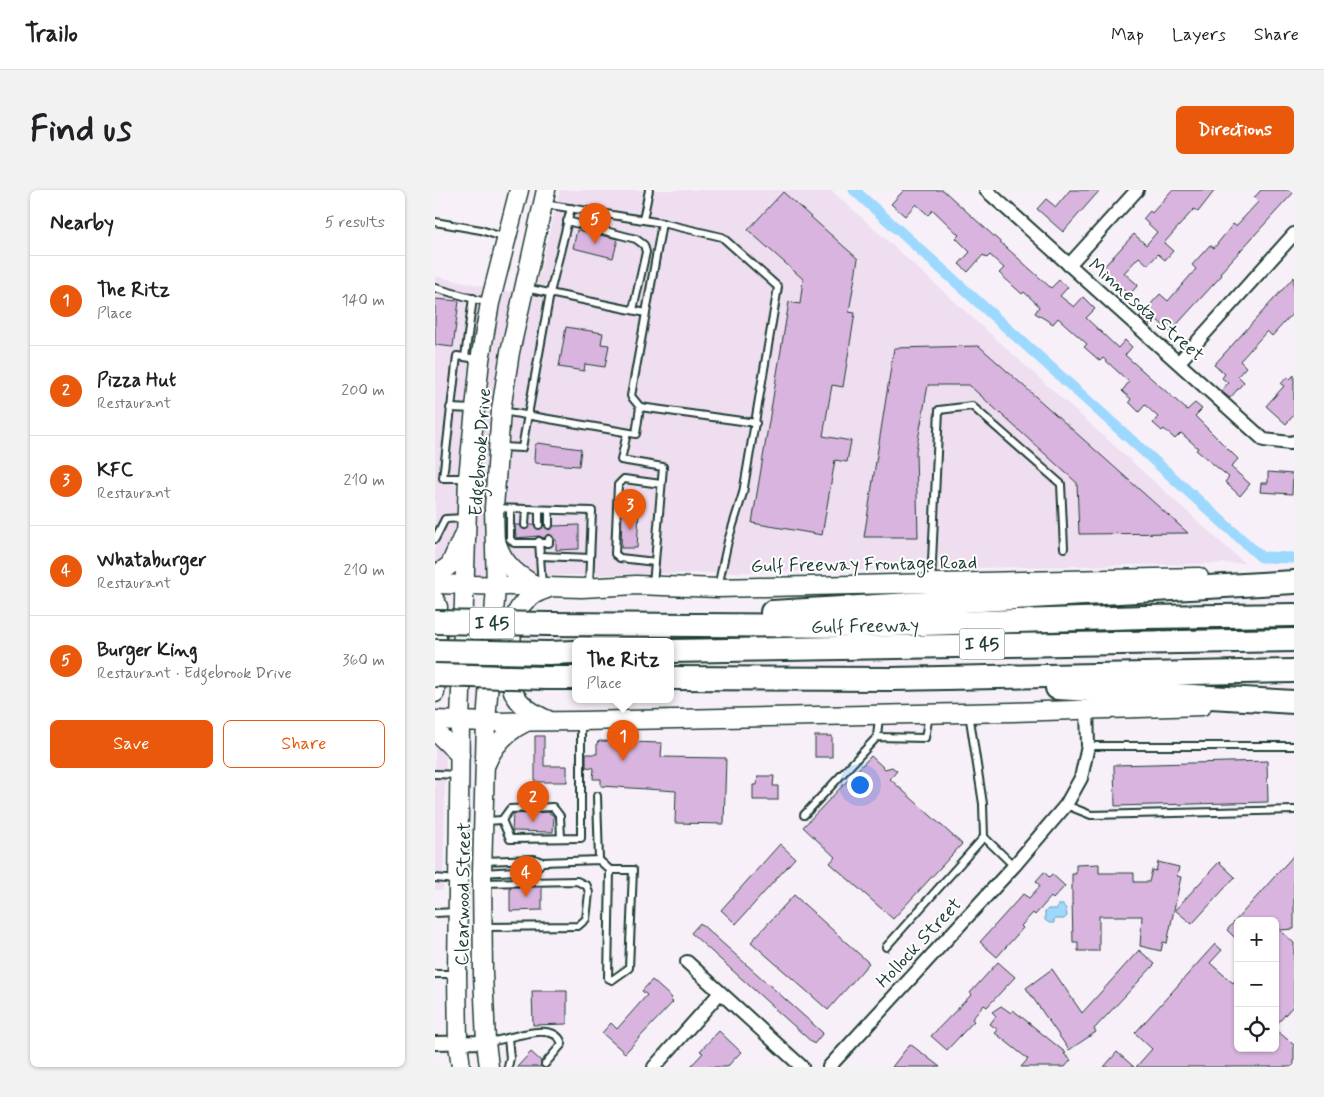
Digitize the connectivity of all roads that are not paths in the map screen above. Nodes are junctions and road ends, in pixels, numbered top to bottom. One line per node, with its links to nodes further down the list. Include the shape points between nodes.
1 (641, 190): 7 (lane)
2 (649, 190): 7 (lane)
3 (986, 190): 15 (street, Minnesota Street)
4 (1137, 190): 15 (street)
5 (518, 195): 6 (main road); 14 (main road, Edgebrook Drive)
6 (544, 197): 8 (lane); 17 (main road, Edgebrook Drive)
7 (648, 198): 9 (lane)
8 (571, 208): 9 (lane); 10 (lane)
9 (643, 220): 12 (lane)
10 (567, 221): 18 (lane); 21 (lane, via 639,240 644,245)
11 (435, 222): 14 (lane)
12 (662, 223): 22 (lane); 30 (lane, via 722,237 778,287)
13 (1294, 234): 24 (street)
14 (507, 238): 20 (main road, Edgebrook Drive)
15 (1069, 265): 24 (street, Minnesota Street)
16 (435, 288): 19 (lane)
17 (524, 288): 18 (lane); 28 (main road, Edgebrook Drive)
18 (550, 293): 21 (lane); 29 (lane)
19 (473, 298): 20 (lane); 23 (lane)
20 (490, 303): 23 (main road, Edgebrook Drive)
21 (633, 310): 22 (lane)
22 (646, 313): 25 (lane, via 631,396)
23 (472, 358): 26 (lane, via 457,356); 27 (main road, Edgebrook Drive)
24 (1179, 362): 32 (street, Minnesota Street, via 1264,440)
25 (640, 407): 30 (lane); 31 (lane, via 636,434)
26 (450, 408): 27 (lane); 34 (lane, via 443,478)
27 (475, 409): 28 (main road); 34 (main road, Edgebrook Drive)
28 (501, 410): 29 (lane); 33 (main road, Edgebrook Drive)
29 (527, 415): 31 (lane); 33 (lane, via 522,448)
30 (756, 423): 62 (lane, via 743,493)
31 (627, 433): 35 (lane, via 621,460 663,467)
32 (1292, 442)
33 (498, 446): 36 (main road, Edgebrook Drive)
34 (468, 478): 40 (main road, Edgebrook Drive)
35 (661, 484): 51 (lane); 51 (lane, via 624,479 618,485 615,554 619,558)
36 (502, 508): 37 (lane); 44 (main road, Edgebrook Drive); 47 (lane, via 514,543)
37 (526, 510): 38 (lane); 41 (lane)
38 (539, 510): 39 (lane); 42 (lane)
39 (549, 510): 43 (lane); 50 (lane, via 592,511)
40 (466, 522): 46 (lane, via 445,519); 52 (main road, via 450,565); 57 (main road, Edgebrook Drive)
41 (525, 525)
42 (539, 525)
43 (549, 526)
44 (495, 536): 59 (main road, Edgebrook Drive); 60 (main road, via 509,567)
45 (549, 539): 47 (lane, via 549,543)
46 (435, 540)
47 (539, 541): 49 (lane)
48 (1064, 548): 55 (lane, via 1061,484 972,406 939,410)
49 (541, 556): 50 (lane); 60 (lane)
50 (591, 558): 61 (lane)
51 (655, 562): 58 (lane)
52 (435, 576)
53 (1294, 577): 55 (main road, Gulf Freeway Frontage Road)
54 (1294, 582): 66 (highway, via 768,613)
55 (931, 583): 62 (main road, Gulf Freeway Frontage Road)
56 (435, 584): 57 (main road, Gulf Freeway Frontage Road)
57 (465, 586): 59 (main road, Gulf Freeway Frontage Road); 85 (main road, Clearwood Street)
58 (653, 586): 61 (main road, Gulf Freeway Frontage Road); 62 (main road, Gulf Freeway Frontage Road)
59 (496, 587): 60 (main road, Gulf Freeway Frontage Road); 86 (main road, Edgebrook Drive)
60 (544, 587): 61 (main road, Gulf Freeway Frontage Road); 84 (main road, via 526,599 517,610 511,626 511,677 513,692 523,706)
61 (589, 587)
62 (718, 588)
63 (435, 600): 76 (main road, via 438,608)
64 (1294, 615): 66 (highway, Gulf Freeway / I 45)
65 (435, 622): 66 (highway, Gulf Freeway / I 45, bridge)
66 (732, 627)
67 (1294, 640): 69 (highway, Gulf Freeway / I 45)
68 (435, 651): 70 (highway, I 45, bridge)
69 (674, 651)
70 (572, 652)
71 (1294, 671): 75 (highway, I 45)
72 (435, 675): 73 (highway, bridge)
73 (572, 678)
74 (674, 678): 75 (highway, I 45)
75 (891, 679): 77 (highway)
76 (435, 693)
77 (1294, 703): 78 (main road)
78 (1087, 708): 79 (main road); 90 (street, Hollock Street)
79 (969, 713): 80 (main road); 102 (lane, via 983,804)
80 (929, 714): 81 (main road); 89 (lane, via 925,738)
81 (879, 715): 83 (main road); 89 (lane)
82 (435, 720): 85 (main road)
83 (581, 720): 84 (main road); 103 (lane, via 581,838)
84 (551, 721): 87 (main road)
85 (461, 722): 86 (main road); 92 (main road, Clearwood Street)
86 (486, 722): 87 (main road); 93 (main road, Clearwood Street)
87 (528, 722): 93 (main road, via 503,737)
88 (435, 731): 92 (main road)
89 (877, 737): 99 (lane)
90 (1088, 746): 91 (lane); 97 (street, Hollock Street, via 1081,778)
91 (1294, 746)
92 (460, 755): 95 (main road, Clearwood Street)
93 (485, 766): 101 (main road, Clearwood Street)
94 (435, 774): 95 (lane)
95 (460, 775): 110 (main road, Clearwood Street)
96 (597, 796): 104 (lane)
97 (1066, 805): 98 (lane, via 1091,816); 106 (street, Hollock Street)
98 (1294, 810)
99 (804, 815)
100 (502, 820): 101 (lane); 103 (lane, via 510,839); 103 (lane, via 510,809 553,807 560,816)
101 (484, 821): 108 (main road, Clearwood Street)
102 (984, 837): 106 (lane); 114 (lane)
103 (561, 838)
104 (599, 860): 105 (lane); 107 (lane)
105 (542, 862): 108 (lane, via 534,859); 108 (lane, via 535,870)
106 (1014, 866): 129 (street, Hollock Street)
107 (611, 870): 107 (lane, via 608,978 612,980 629,968 633,870)
108 (482, 874): 110 (main road); 113 (main road, Clearwood Street); 113 (lane, via 519,881 583,883 589,892 588,913 583,924 578,926)
109 (435, 878): 110 (lane)
110 (458, 880): 111 (main road, Clearwood Street)
111 (457, 912): 112 (lane); 113 (main road); 117 (main road, Clearwood Street)
112 (435, 913)
113 (482, 919): 120 (main road, Clearwood Street)
114 (886, 947)
115 (687, 962): 118 (street)
116 (435, 974): 117 (lane)
117 (457, 974): 122 (main road, Clearwood Street)
118 (719, 994): 127 (street); 128 (street)
119 (508, 1038): 120 (lane); 123 (lane, via 532,1032 550,1032 559,1037 562,1044); 126 (lane)
120 (486, 1042): 122 (street); 125 (main road, Clearwood Street)
121 (435, 1043): 122 (street)
122 (458, 1044): 124 (main road, Clearwood Street)
123 (545, 1064)
124 (461, 1067)
125 (489, 1067)
126 (508, 1067)
127 (654, 1067)
128 (801, 1067)
129 (829, 1067)

